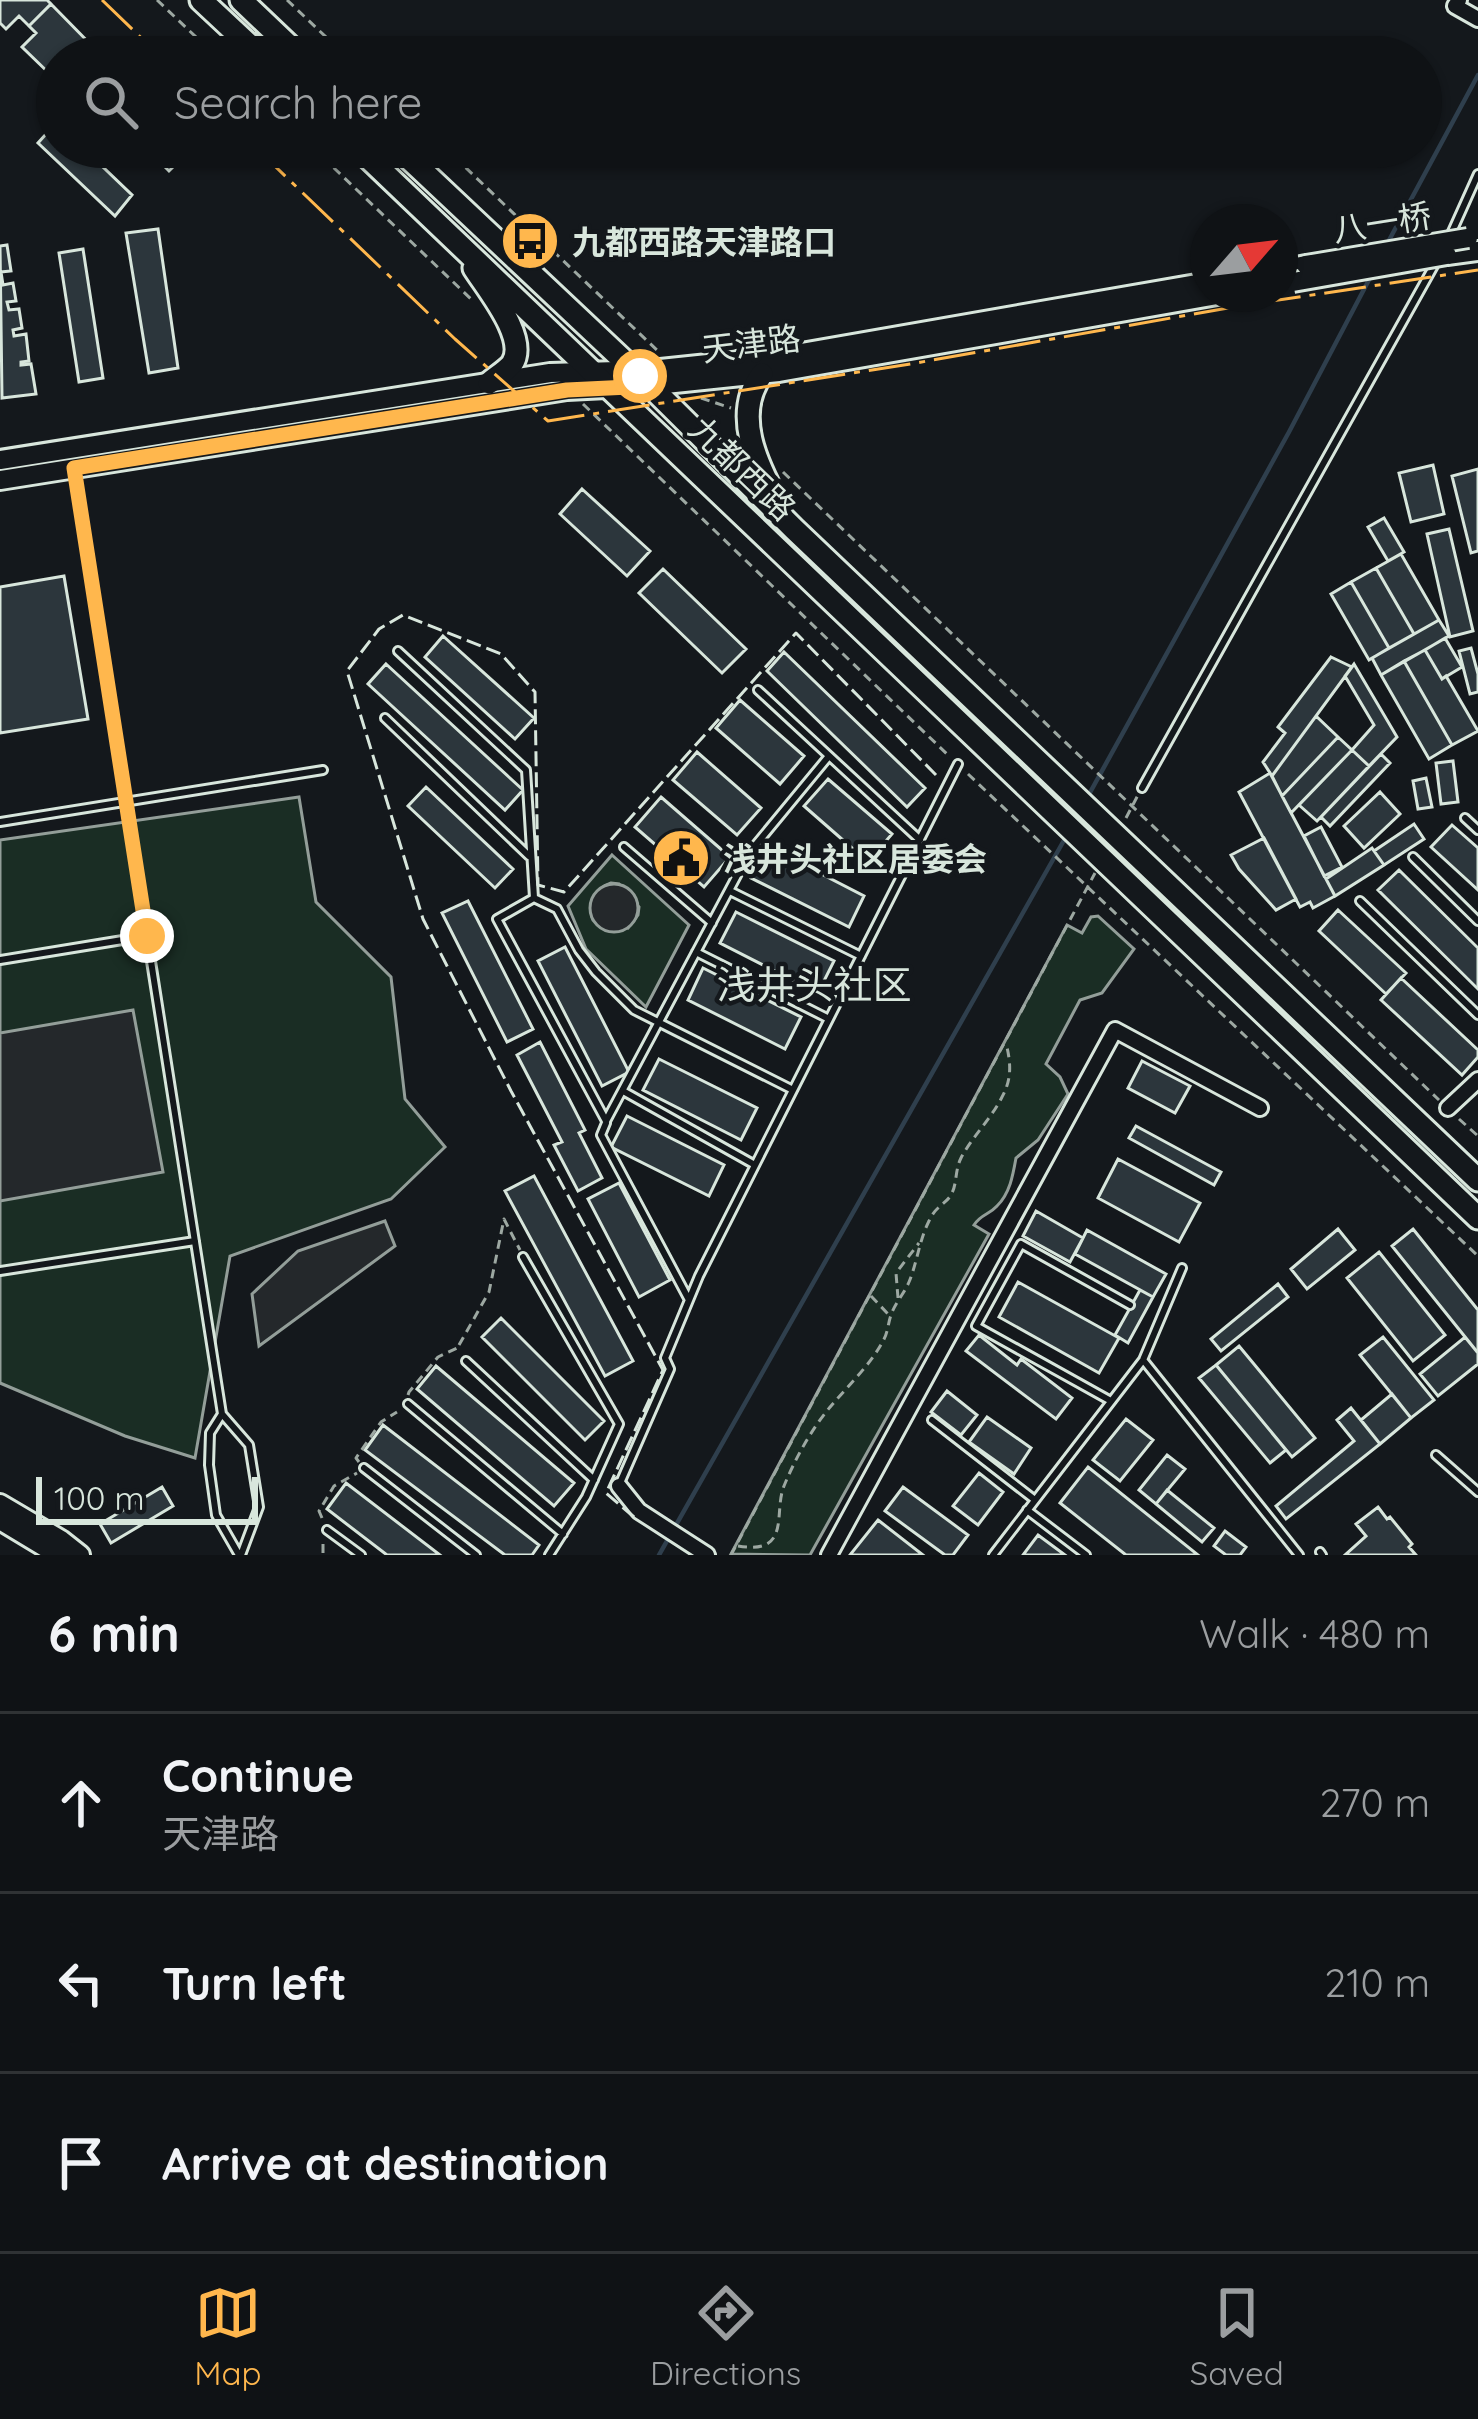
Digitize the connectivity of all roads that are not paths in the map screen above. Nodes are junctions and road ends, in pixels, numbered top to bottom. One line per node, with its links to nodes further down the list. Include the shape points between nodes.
1 (202, 0): 5 (main road)
2 (241, 0): 6 (main road)
3 (1459, 0): 4 (street, via 1456,6)
4 (1478, 19)
5 (240, 36)
6 (279, 36)
7 (379, 168): 10 (main road, 九都西路)
8 (419, 168): 18 (main road, 九都西路)
9 (1478, 174): 31 (lane)
10 (458, 242): 19 (main road, 九都西路); 20 (main road, via 518,350)
11 (1475, 242): 12 (main road, 八一桥, bridge); 13 (main road, 八一桥, bridge, via 1447,256)
12 (1298, 270)
13 (1298, 276)
14 (1190, 285): 16 (main road, 天津路)
15 (1190, 300): 17 (main road, 天津路)
16 (679, 374): 17 (main road, 天津路); 18 (main road, 天津路)
17 (762, 374): 24 (main road, via 749,401 748,430)
18 (642, 378): 19 (main road, 天津路); 24 (main road, 九都西路)
19 (604, 380): 20 (main road, 天津路, via 550,374); 21 (main road, 天津路); 60 (main road, 九都西路)
20 (489, 383): 21 (main road, 天津路)
21 (73, 459): 22 (main road, 天津路); 23 (main road, 天津路); 32 (lane)
22 (0, 460)
23 (0, 480)
24 (794, 529): 59 (main road, 九都西路)
25 (398, 651): 39 (lane, via 526,770)
26 (758, 690): 28 (lane)
27 (385, 718): 39 (lane)
28 (829, 756): 36 (lane); 40 (lane, via 749,853)
29 (958, 764): 36 (lane)
30 (323, 770): 32 (lane)
31 (1142, 788)
32 (126, 802): 34 (lane); 45 (lane)
33 (1465, 818): 35 (lane)
34 (0, 822)
35 (1478, 830)
36 (920, 840): 47 (lane)
37 (624, 847): 44 (lane)
38 (1413, 857): 43 (lane)
39 (532, 859): 41 (lane)
40 (729, 891): 44 (lane); 47 (lane)
41 (534, 898): 51 (lane, via 557,909 596,973); 57 (lane, via 497,919)
42 (1360, 901): 49 (lane)
43 (1478, 921)
44 (712, 923): 46 (lane)
45 (147, 936): 48 (lane); 61 (lane)
46 (696, 952): 50 (lane); 51 (lane)
47 (861, 956): 50 (lane)
48 (0, 960)
49 (1478, 1015)
50 (829, 1019): 53 (lane)
51 (658, 1024): 53 (lane); 54 (lane)
52 (1478, 1080): 56 (street)
53 (793, 1090): 58 (lane)
54 (622, 1091): 57 (lane); 58 (lane)
55 (1260, 1108): 93 (street, via 1115,1030)
56 (1448, 1108)
57 (606, 1121): 65 (lane, via 601,1135)
58 (755, 1165): 65 (lane)
59 (1478, 1180)
60 (1478, 1218)
61 (195, 1241): 64 (lane); 73 (lane)
62 (523, 1257): 77 (lane, via 619,1424)
63 (1183, 1268): 68 (lane)
64 (0, 1271)
65 (689, 1300): 78 (lane, via 665,1358 670,1369)
66 (1130, 1305): 71 (lane, via 1021,1244 976,1326)
67 (1146, 1314): 68 (lane)
68 (1160, 1321): 69 (lane)
69 (1143, 1360): 71 (lane); 96 (lane)
70 (466, 1361): 77 (lane)
71 (1111, 1401): 80 (lane)
72 (408, 1404): 85 (lane)
73 (223, 1414): 88 (lane, via 210,1432 209,1466 216,1515); 88 (lane, via 249,1445 259,1507)
74 (932, 1420): 80 (lane)
75 (1436, 1455): 79 (lane)
76 (364, 1468): 90 (lane)
77 (594, 1480): 85 (lane)
78 (619, 1486): 92 (street, via 639,1511)
79 (1478, 1492)
80 (1035, 1500): 82 (lane)
81 (0, 1504): 87 (main road)
82 (1028, 1510): 94 (lane); 95 (lane)
83 (0, 1520): 86 (main road)
84 (327, 1530): 89 (lane)
85 (562, 1534): 91 (lane)
86 (58, 1555)
87 (80, 1555)
88 (240, 1555)
89 (361, 1555)
90 (476, 1555)
91 (549, 1555)
92 (707, 1555)
93 (829, 1555)
94 (993, 1555)
95 (1086, 1555)
96 (1299, 1555)

